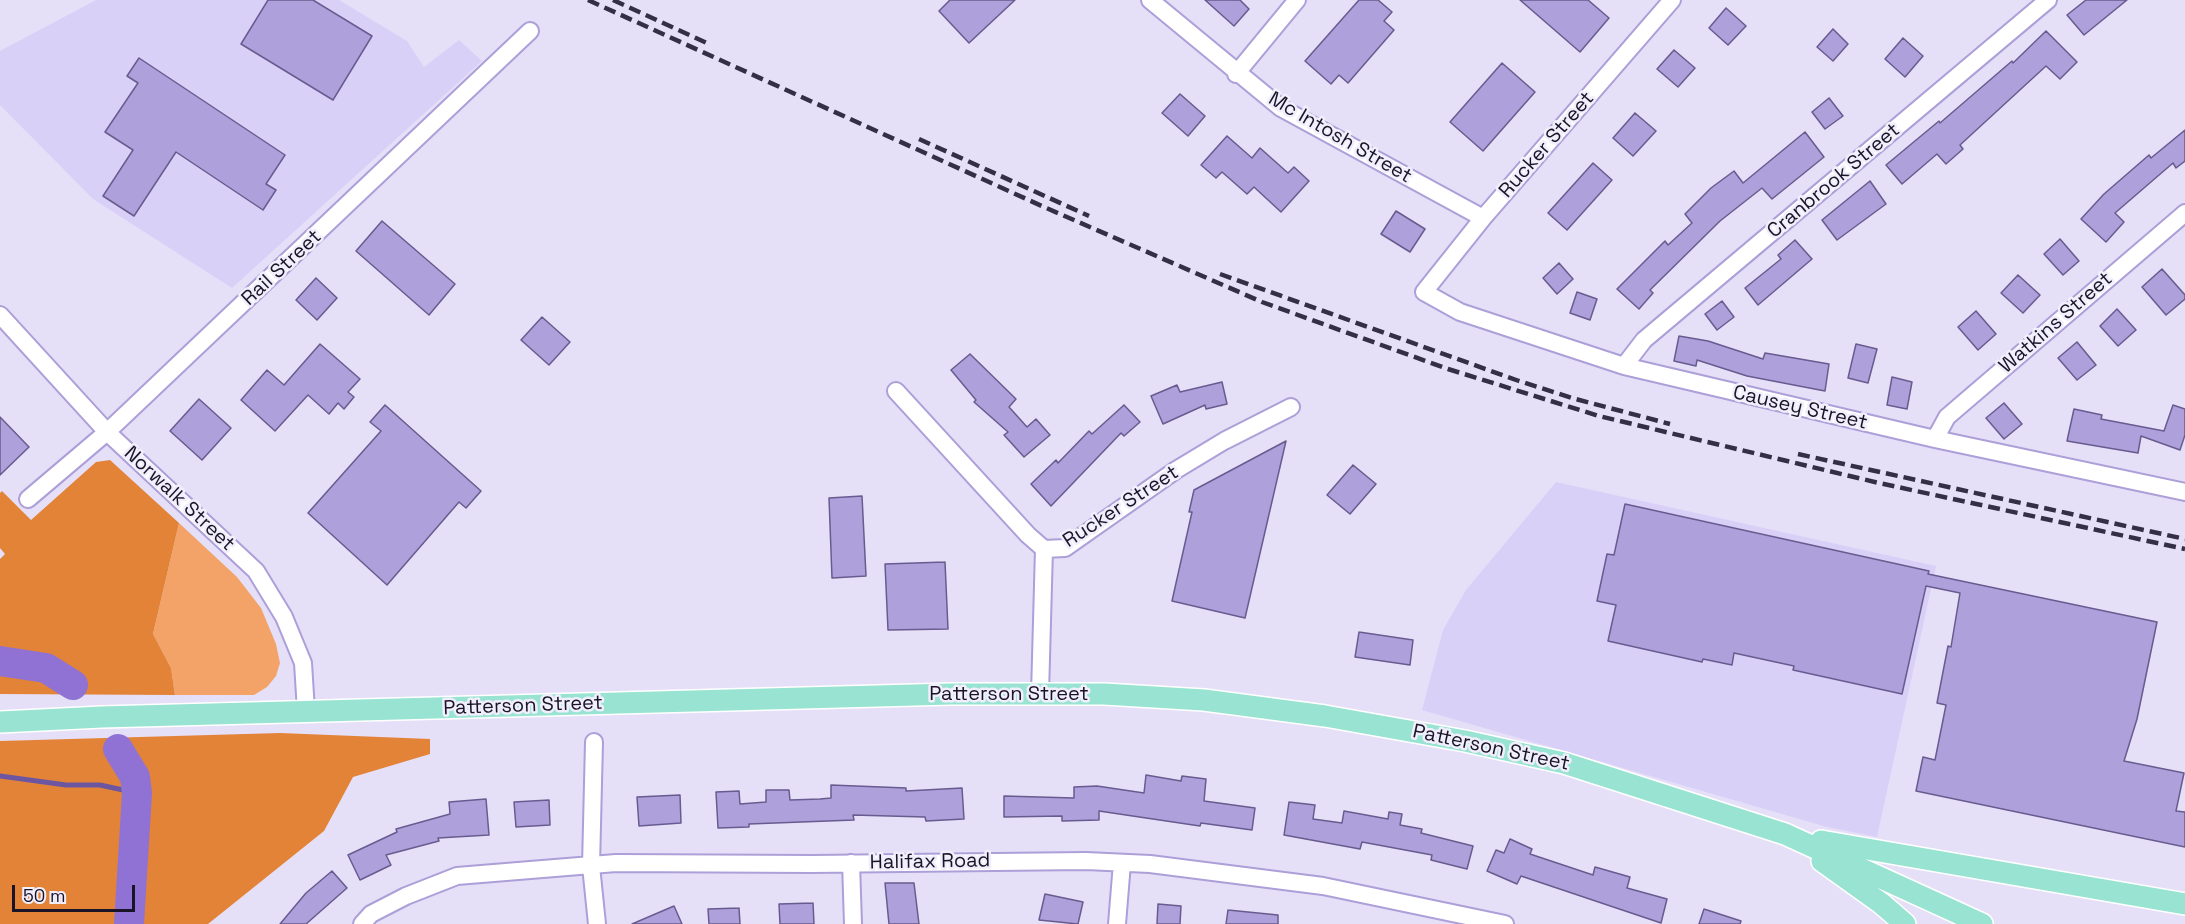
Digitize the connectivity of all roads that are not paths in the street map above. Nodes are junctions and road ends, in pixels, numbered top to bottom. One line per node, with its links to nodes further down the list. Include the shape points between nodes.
1 (1150, 0): 6 (street, Mc Intosh Street)
2 (1298, 0): 6 (street)
3 (1672, 0): 8 (street, Rucker Street)
4 (2048, 0): 11 (street, Cranbrook Street, via 1644,340)
5 (530, 31): 14 (street, Rail Street)
6 (1236, 74): 8 (street, Mc Intosh Street, via 1281,108)
7 (2185, 213): 15 (street, Watkins Street, via 1947,417)
8 (1483, 218): 9 (street, Rucker Street)
9 (1424, 292): 11 (street, Causey Street, via 1460,312)
10 (0, 315): 14 (street, Norwalk Street)
11 (1624, 366): 15 (street, Causey Street)
12 (896, 391): 18 (street, Rucker Street)
13 (1292, 407): 18 (street, Rucker Street, via 1176,470 1065,548)
14 (107, 432): 17 (street, Rail Street); 20 (street, Norwalk Street, via 256,571 284,616 303,663)
15 (1935, 439): 16 (street, Causey Street)
16 (2185, 492)
17 (28, 499)
18 (1044, 549): 19 (street)
19 (1040, 694): 20 (main road, Patterson Street); 23 (main road, Patterson Street, via 1204,700 1466,741 1564,763)
20 (306, 711): 21 (main road, Patterson Street)
21 (0, 722)
22 (594, 742): 26 (street)
23 (1785, 834): 27 (main road); 33 (main road); 34 (main road, Patterson Street)
24 (852, 863): 25 (street, Halifax Road); 26 (street, Halifax Road); 30 (street)
25 (1122, 863): 31 (street); 32 (street, Halifax Road, via 1323,886)
26 (591, 866): 28 (street, Halifax Road, via 457,876 406,896 371,914); 29 (street)
27 (2185, 904)
28 (362, 924)
29 (597, 924)
30 (853, 924)
31 (1117, 924)
32 (1503, 924)
33 (1905, 924)
34 (1982, 924)

